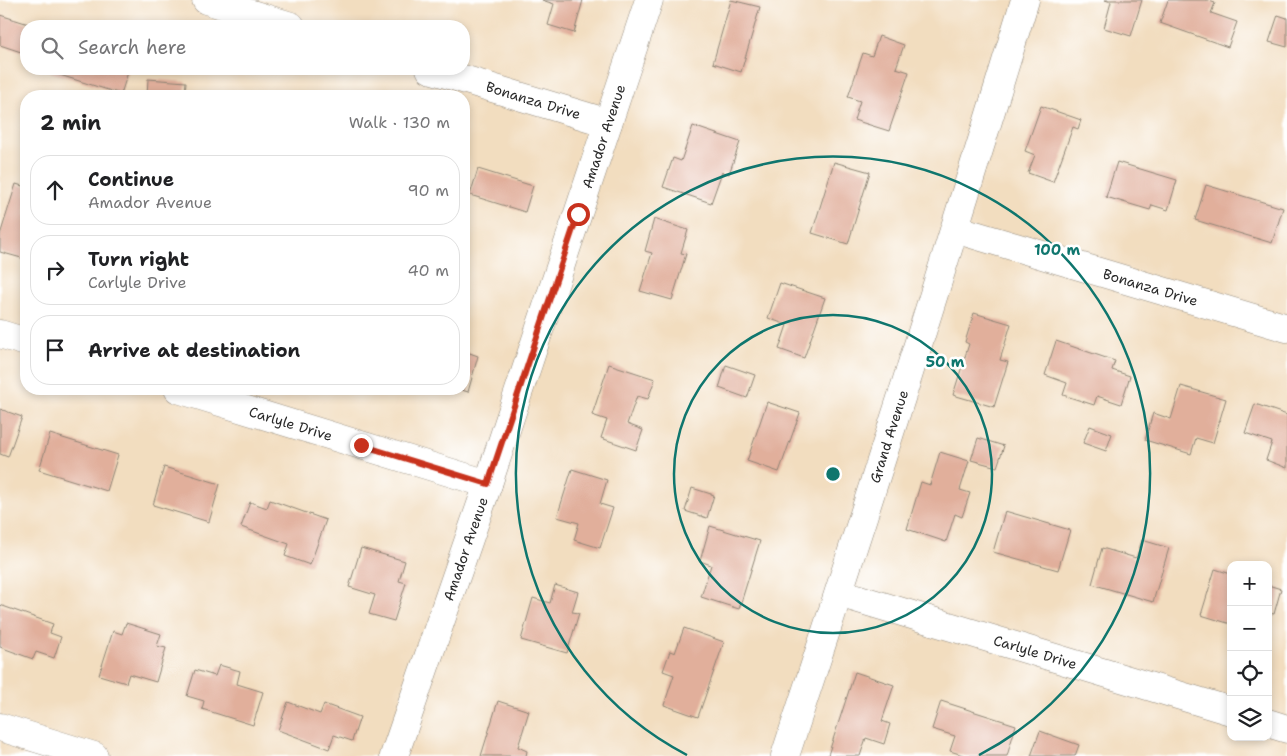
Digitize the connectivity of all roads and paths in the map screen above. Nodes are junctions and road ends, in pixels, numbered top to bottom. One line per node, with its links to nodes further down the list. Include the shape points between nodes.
1 (206, 0): 4 (street)
2 (648, 0): 6 (street, Amador Avenue)
3 (1025, 0): 7 (street, Grand Avenue)
4 (271, 20)
5 (450, 75): 6 (street, Bonanza Drive)
6 (608, 123): 12 (street, Amador Avenue)
7 (955, 229): 8 (street, Bonanza Drive); 13 (street, Grand Avenue)
8 (1287, 328)
9 (0, 334): 10 (street)
10 (20, 340)
11 (198, 395): 12 (street, Carlyle Drive)
12 (488, 484): 19 (street, Amador Avenue)
13 (839, 593): 14 (street, Carlyle Drive); 20 (street, Grand Avenue)
14 (1227, 711)
15 (1272, 724): 17 (street)
16 (0, 728): 18 (street)
17 (1287, 728)
18 (94, 756)
19 (394, 756)
20 (785, 756)

